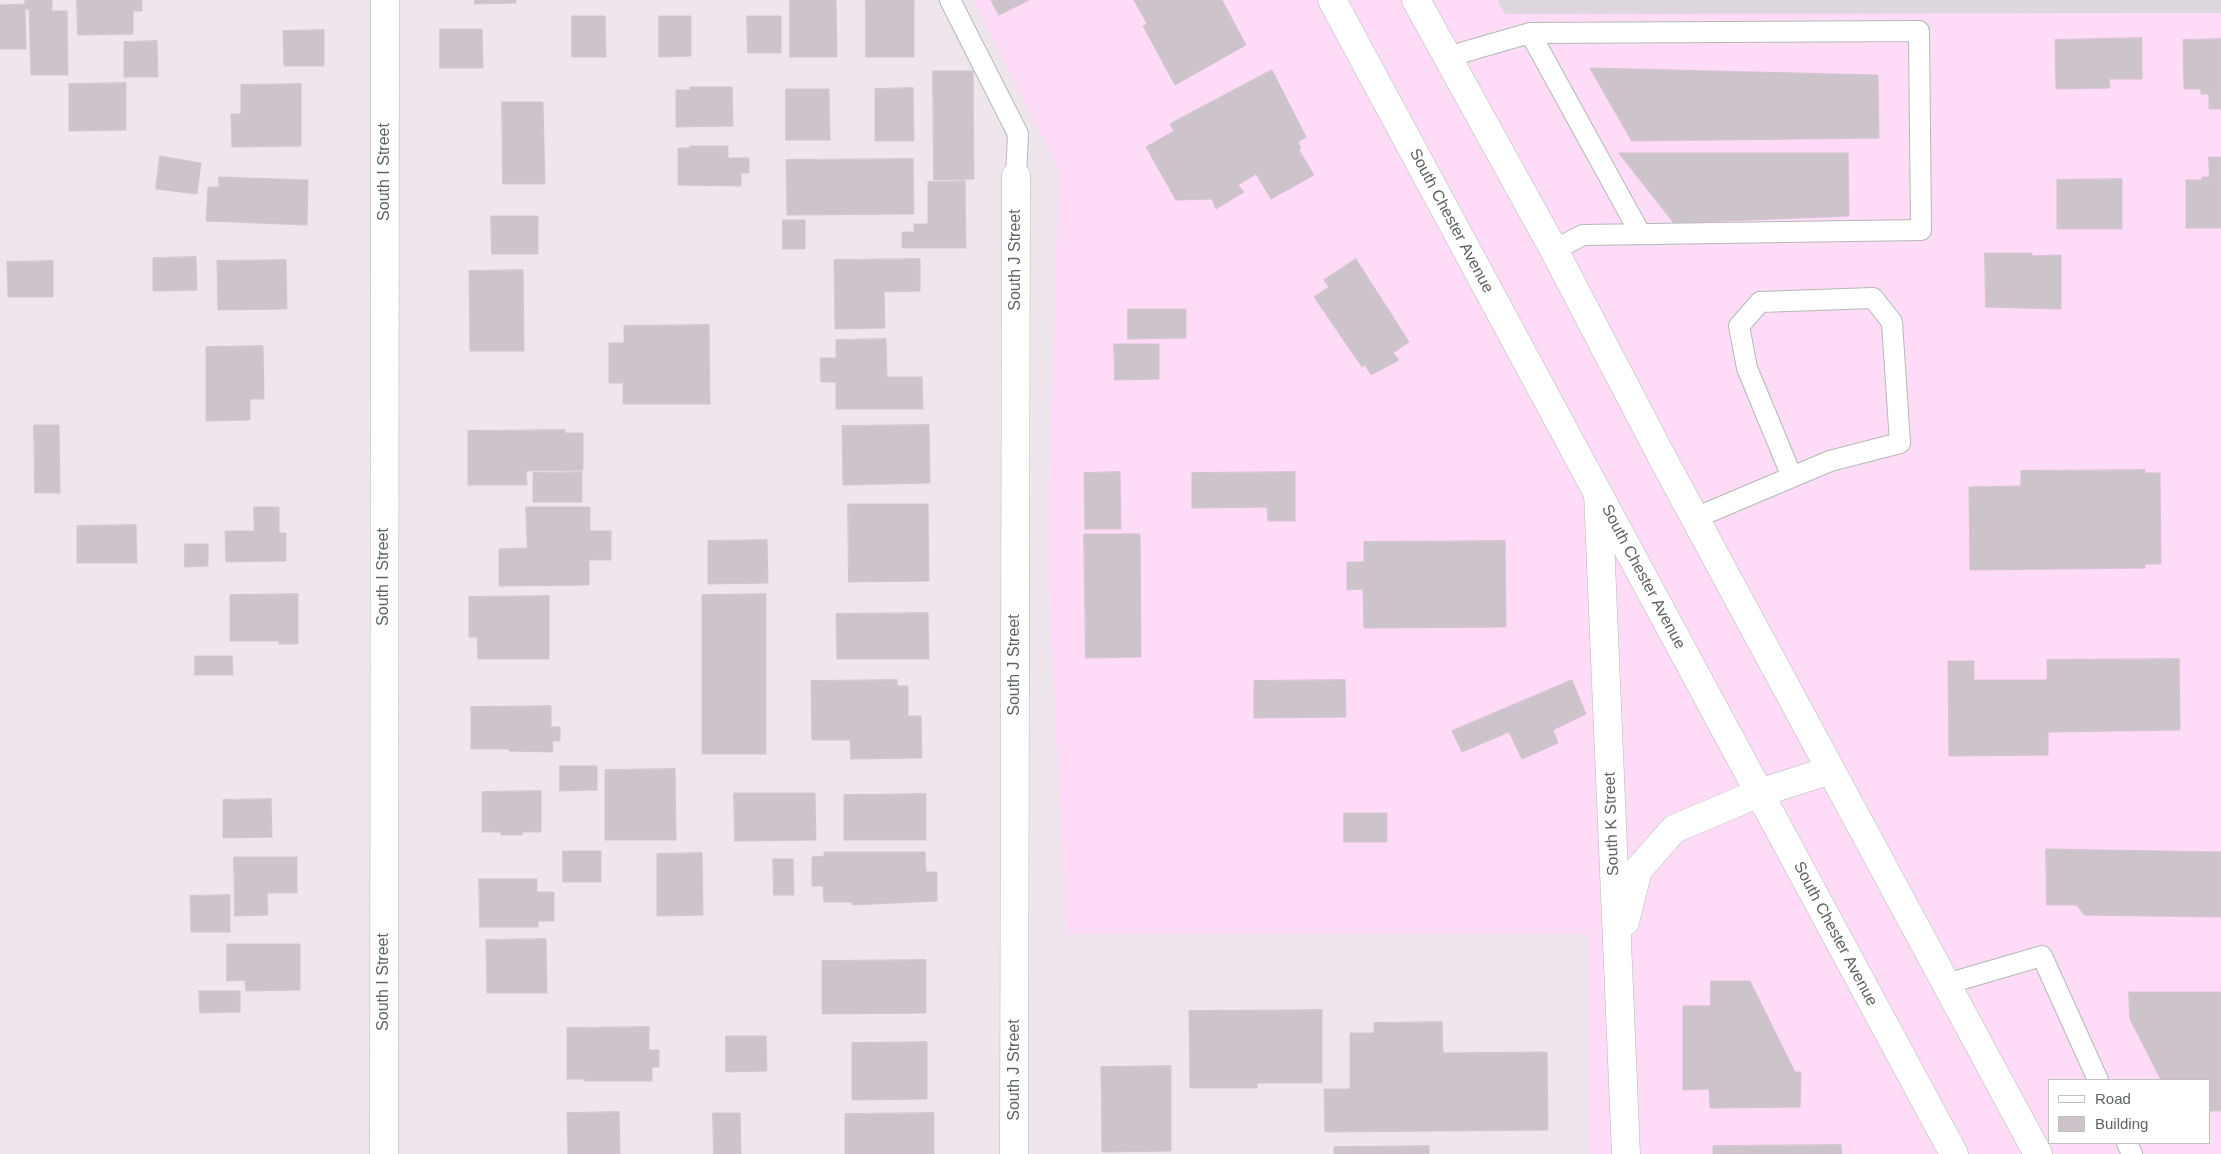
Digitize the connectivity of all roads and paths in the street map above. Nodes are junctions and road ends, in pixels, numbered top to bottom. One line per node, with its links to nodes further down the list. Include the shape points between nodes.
1 (385, 0): 18 (street, South I Street)
2 (950, 0): 7 (lane, via 1018,134)
3 (1332, 0): 11 (street, South Chester Avenue)
4 (1416, 0): 6 (street)
5 (1530, 33): 6 (lane); 8 (lane); 8 (lane, via 1919,31 1921,230)
6 (1447, 57): 9 (street)
7 (1016, 176): 19 (street, South J Street)
8 (1640, 233): 9 (lane, via 1583,235)
9 (1554, 250): 12 (street)
10 (1792, 477): 10 (lane, via 1830,461 1900,443 1892,322 1873,298 1760,302 1739,326 1747,368); 12 (lane)
11 (1598, 494): 14 (street, South Chester Avenue); 15 (street, South K Street)
12 (1695, 518): 13 (street)
13 (1831, 770): 14 (street); 16 (street)
14 (1759, 793): 15 (street, via 1674,829 1638,870); 21 (street, South Chester Avenue)
15 (1617, 952): 20 (street, South K Street)
16 (1946, 984): 17 (lane, via 2042,956); 22 (street)
17 (2098, 1079)
18 (384, 1154)
19 (1014, 1154)
20 (1626, 1154)
21 (1954, 1154)
22 (2038, 1154)

